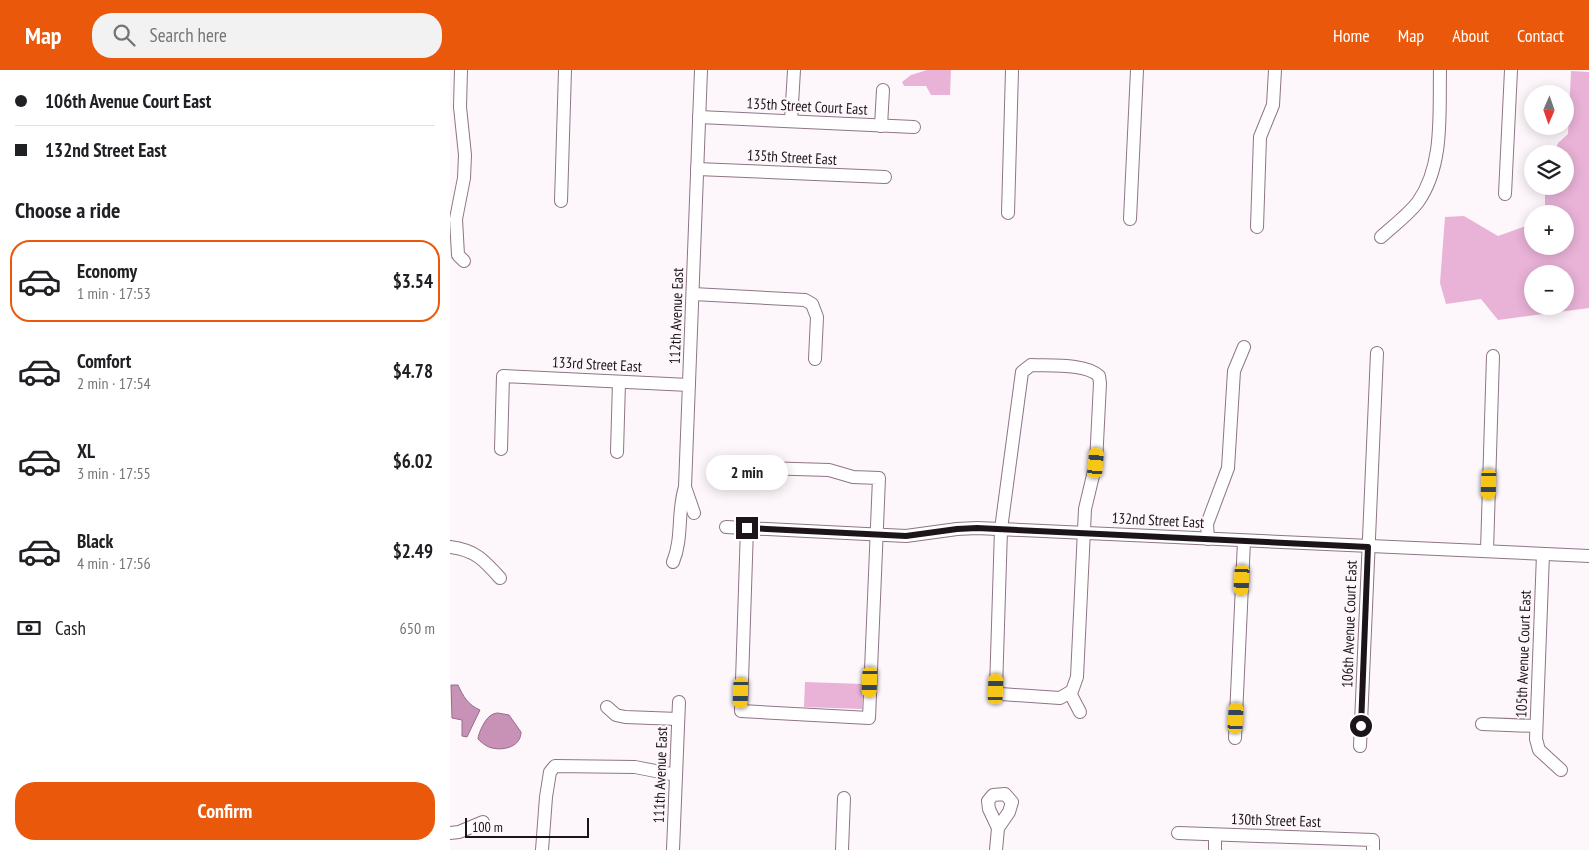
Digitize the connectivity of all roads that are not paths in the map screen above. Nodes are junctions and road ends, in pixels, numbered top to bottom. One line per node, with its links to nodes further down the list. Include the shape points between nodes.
1 (461, 70): 23 (street, via 460,106 465,155 456,219 458,255)
2 (565, 70): 18 (street)
3 (701, 70): 11 (street, 112th Avenue East)
4 (794, 70): 12 (street)
5 (1012, 70): 19 (street)
6 (1137, 70): 20 (street)
7 (1275, 70): 21 (street, via 1273,105 1260,137)
8 (1440, 70): 22 (street, via 1437,152 1430,180 1417,204)
9 (1511, 70): 17 (street)
10 (883, 90): 13 (street)
11 (699, 116): 12 (street, 135th Street Court East); 15 (street, 112th Avenue East)
12 (791, 121): 13 (street, 135th Street Court East)
13 (881, 126): 14 (street, 135th Street Court East)
14 (914, 127)
15 (697, 169): 16 (street, 135th Street East); 24 (street, 112th Avenue East)
16 (885, 177)
17 (1505, 194)
18 (561, 202)
19 (1008, 213)
20 (1130, 220)
21 (1257, 227)
22 (1381, 237)
23 (464, 261)
24 (693, 294): 28 (street, via 805,300 814,307 816,317); 30 (street, 112th Avenue East)
25 (1244, 347): 41 (street, via 1234,371 1228,468 1207,524)
26 (1377, 353): 44 (street, 106th Avenue Court East)
27 (1493, 356): 45 (street)
28 (815, 359)
29 (619, 382): 30 (street, 133rd Street East); 31 (street, 133rd Street East, via 503,376); 32 (street)
30 (689, 385): 34 (street, 112th Avenue East)
31 (500, 449)
32 (616, 452)
33 (760, 468): 40 (street, via 829,470 853,477 879,478)
34 (685, 487): 35 (street); 48 (street, 112th Avenue East)
35 (694, 513)
36 (726, 527): 37 (street, 132nd Street East)
37 (747, 528): 40 (street, 132nd Street East); 40 (street, via 741,711 869,718)
38 (1001, 529): 39 (street, 132nd Street East); 39 (street, via 1022,372 1031,365 1082,368 1098,376 1096,463 1086,499); 40 (street, 132nd Street East); 50 (street, via 997,692 1060,698)
39 (1084, 533): 41 (street, 132nd Street East); 50 (street, via 1077,677)
40 (876, 535)
41 (1208, 539): 42 (street, 132nd Street East)
42 (1244, 541): 44 (street, 132nd Street East); 57 (street)
43 (450, 547): 49 (street, via 482,558)
44 (1368, 547): 45 (street, 132nd Street East); 58 (street, 106th Avenue Court East)
45 (1487, 551): 46 (street, 132nd Street East)
46 (1543, 554): 47 (street, 132nd Street East); 56 (street, 105th Avenue Court East)
47 (1589, 556)
48 (673, 562)
49 (500, 578)
50 (1070, 693): 53 (street)
51 (679, 702): 54 (street, 111th Avenue East)
52 (607, 707): 54 (street, via 616,715 625,717)
53 (1080, 712)
54 (678, 720): 60 (street, 111th Avenue East)
55 (1482, 724): 56 (street)
56 (1536, 726): 59 (street, 105th Avenue Court East, via 1536,742)
57 (1235, 738)
58 (1360, 746)
59 (1561, 770)
60 (676, 775): 68 (street, via 635,767 556,766 550,772); 69 (street, 111th Avenue East)
61 (844, 798): 70 (street)
62 (483, 822): 64 (street)
63 (998, 828): 71 (street)
64 (450, 833)
65 (1178, 833): 66 (street, 130th Street East)
66 (1215, 834): 67 (street, 130th Street East); 72 (street)
67 (1373, 845)
68 (542, 850)
69 (673, 850)
70 (842, 850)
71 (996, 850)
72 (1215, 850)

